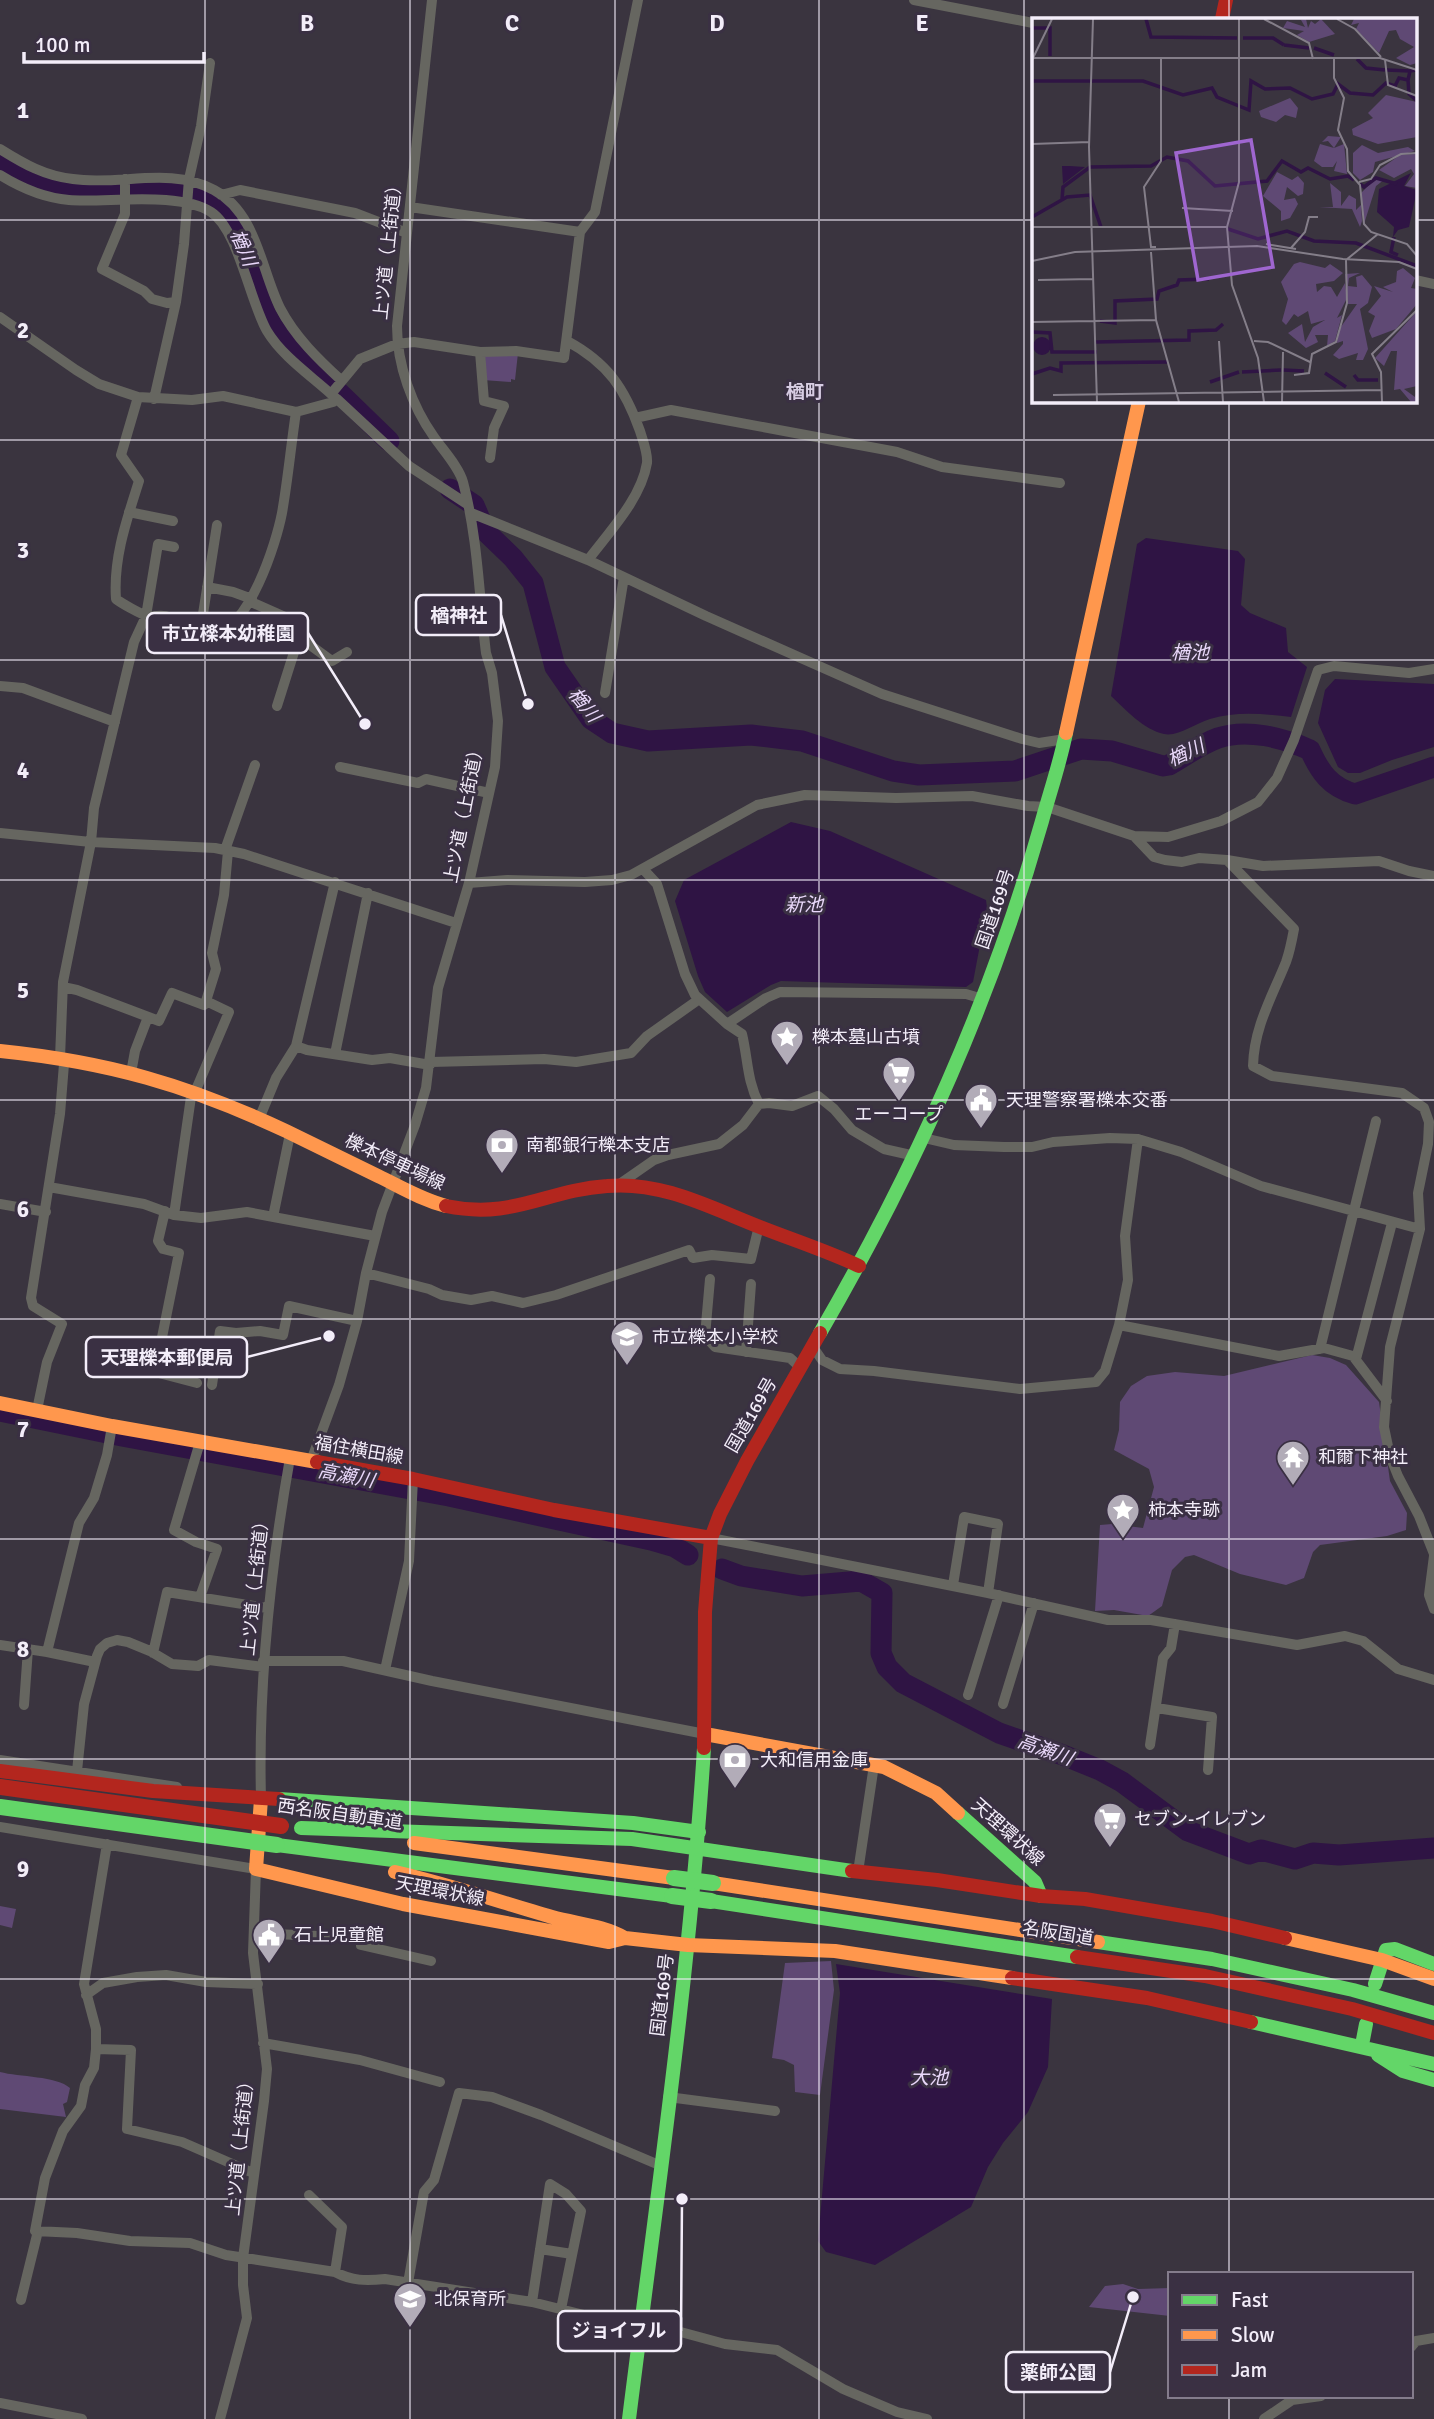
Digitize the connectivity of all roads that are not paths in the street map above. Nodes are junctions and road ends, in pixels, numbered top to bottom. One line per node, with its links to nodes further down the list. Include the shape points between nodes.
1 (432, 0): 15 (street, 上ツ道（上街道）)
2 (638, 0): 16 (street, via 595,212)
3 (914, 0): 6 (street)
4 (1226, 0): 5 (main road)
5 (1222, 18)
6 (1032, 23)
7 (210, 63): 11 (street)
8 (0, 149): 10 (street, via 34,170 74,180)
9 (0, 175): 13 (street, via 41,195)
10 (125, 179): 11 (street); 13 (street)
11 (189, 181): 12 (street); 14 (street)
12 (221, 195): 17 (street, via 240,190 355,213); 25 (street, via 253,234 281,310)
13 (126, 200): 14 (street); 20 (street, via 125,214 102,269 152,299)
14 (188, 201): 20 (street); 25 (street, via 212,212 233,242 269,335 293,360)
15 (410, 207): 16 (street); 17 (street, 上ツ道（上街道）)
16 (580, 232): 22 (street)
17 (407, 233): 23 (street, 上ツ道（上街道）)
18 (1416, 280): 19 (street)
19 (1434, 284)
20 (176, 302): 27 (street)
21 (0, 317): 26 (street, via 99,384)
22 (568, 341): 24 (street, via 564,358 516,351); 30 (street, via 606,368)
23 (397, 344): 24 (street, via 414,342); 25 (street, via 360,359); 33 (street, 上ツ道（上街道）, via 411,393 425,424 463,479)
24 (480, 352): 31 (street, via 484,401 504,406 494,428)
25 (337, 390): 29 (street, via 310,410); 33 (street, via 409,466)
26 (138, 397): 27 (street); 34 (street, via 121,455 139,481)
27 (154, 399): 29 (street, via 223,396)
28 (1139, 402): 51 (main road, 国道169号)
29 (296, 412): 41 (street, via 282,516)
30 (635, 418): 32 (street, via 671,410 897,452 942,467); 38 (street, via 647,460 644,472 628,506)
31 (490, 458)
32 (1060, 483)
33 (469, 508): 38 (street); 54 (street, 上ツ道（上街道）, via 498,721)
34 (129, 512): 35 (street); 42 (street, via 117,559 116,598)
35 (173, 521)
36 (217, 525): 40 (street)
37 (174, 547): 42 (street, via 158,544)
38 (588, 560): 39 (street)
39 (624, 577): 48 (street); 51 (street, via 882,694 1022,739 1039,743)
40 (207, 587): 41 (street); 43 (street)
41 (251, 600): 43 (street, via 225,630); 44 (street, via 302,627)
42 (146, 616): 43 (street, via 166,615); 50 (street, via 134,642)
43 (200, 633)
44 (299, 637): 45 (street, via 332,662); 49 (street)
45 (347, 652)
46 (1434, 669): 57 (street, via 1409,674 1334,666 1318,670 1277,778 1258,802 1221,821 1168,837)
47 (0, 686): 50 (street, via 23,688)
48 (605, 694)
49 (277, 706)
50 (115, 722): 58 (street, via 94,808)
51 (1065, 739): 55 (main road, 国道169号)
52 (255, 765): 59 (street)
53 (340, 767): 54 (street)
54 (489, 793): 64 (street, 上ツ道（上街道）)
55 (1047, 807): 57 (street); 61 (street, via 972,796 786,797 757,805); 68 (main road, 国道169号)
56 (0, 833): 58 (street)
57 (1134, 835): 60 (street, via 1154,857 1182,862)
58 (91, 842): 59 (street); 67 (street)
59 (227, 850): 63 (street); 70 (street, via 225,895 212,953 216,969)
60 (1227, 860): 62 (street, via 1263,866 1379,861); 97 (street, via 1294,929 1287,959 1261,1018 1253,1066 1272,1076 1402,1093 1424,1108 1429,1122 1418,1193)
61 (643, 869): 64 (street, via 612,880); 69 (street, via 657,884 685,974)
62 (1434, 876)
63 (335, 882): 65 (street); 73 (street)
64 (470, 883): 66 (street, 上ツ道（上街道）)
65 (368, 894): 66 (street); 75 (street)
66 (456, 923): 77 (street, 上ツ道（上街道）, via 438,988)
67 (63, 987): 71 (street); 76 (street)
68 (983, 999): 72 (street, via 966,994 780,992); 84 (main road, 国道169号)
69 (698, 1000): 72 (street); 77 (street, via 631,1053 576,1062)
70 (206, 1001): 71 (street, via 204,1006 172,993 159,1021); 79 (street, via 229,1012)
71 (148, 1017): 78 (street)
72 (727, 1024): 80 (street, via 743,1034 750,1087)
73 (296, 1046): 75 (street); 81 (street)
74 (0, 1051): 76 (main road, 櫟本停車場線)
75 (335, 1055): 77 (street)
76 (60, 1058): 78 (main road, 櫟本停車場線); 89 (street, via 64,1064 61,1102)
77 (431, 1063): 87 (street, 上ツ道（上街道）)
78 (131, 1073): 79 (main road, 櫟本停車場線)
79 (194, 1091): 81 (main road, 櫟本停車場線); 93 (street)
80 (759, 1104): 86 (street, via 792,1106 818,1096 852,1130 884,1149); 88 (street, via 743,1125 719,1144 661,1158)
81 (259, 1119): 83 (main road, 櫟本停車場線)
82 (1376, 1121): 92 (street)
83 (290, 1134): 87 (main road, 櫟本停車場線); 94 (street)
84 (924, 1138): 85 (street, via 954,1145 1004,1147); 86 (main road, 国道169号)
85 (1138, 1139): 92 (street, via 1261,1186); 104 (street, via 1125,1236 1128,1280)
86 (915, 1156): 99 (main road, 国道169号)
87 (393, 1185): 88 (main road, 櫟本停車場線, via 438,1205 489,1210); 98 (street, 上ツ道（上街道）)
88 (618, 1185): 96 (main road, 櫟本停車場線, via 677,1195)
89 (49, 1187): 91 (street); 93 (street)
90 (0, 1204): 91 (street)
91 (46, 1212): 114 (street, via 31,1298 33,1306 62,1324 47,1362)
92 (1354, 1212): 95 (street); 106 (street)
93 (170, 1213): 94 (street, via 201,1218 247,1212); 110 (street, via 158,1241 163,1249 179,1253 155,1372)
94 (273, 1217): 98 (street)
95 (1392, 1223): 97 (street); 108 (street)
96 (759, 1226): 99 (main road, 櫟本停車場線); 100 (street, via 751,1259 693,1258 689,1250 523,1303 492,1296 471,1300 442,1295)
97 (1420, 1229): 112 (street, via 1390,1348)
98 (375, 1236): 100 (street, 上ツ道（上街道）)
99 (859, 1266): 105 (main road, 国道169号)
100 (366, 1273): 103 (street, 上ツ道（上街道）)
101 (710, 1279): 107 (street, via 705,1336 715,1347)
102 (751, 1284): 107 (street)
103 (357, 1321): 111 (street, via 289,1306 283,1335 220,1331); 118 (street, 上ツ道（上街道）)
104 (1119, 1325): 105 (street, via 1105,1371 1096,1382 1066,1387 1020,1389 840,1369 822,1360); 106 (street, via 1279,1356)
105 (813, 1347): 109 (main road, 国道169号)
106 (1320, 1349): 108 (street)
107 (746, 1352): 109 (street, via 790,1359)
108 (1356, 1359): 112 (street)
109 (801, 1368): 120 (main road, 国道169号, via 732,1489)
110 (197, 1383)
111 (212, 1385)
112 (1387, 1401): 121 (street, via 1384,1427 1390,1455)
113 (0, 1404): 114 (main road, 福住横田線)
114 (37, 1410): 115 (main road, 福住横田線)
115 (112, 1426): 116 (main road, 福住横田線); 131 (street, via 94,1498 79,1523)
116 (200, 1442): 117 (main road, 福住横田線); 124 (street, via 174,1530 217,1549)
117 (290, 1458): 118 (main road, 福住横田線); 126 (street, 上ツ道（上街道）)
118 (311, 1461): 119 (main road, 福住横田線)
119 (413, 1479): 120 (main road, 福住横田線); 135 (street, via 409,1561)
120 (711, 1538): 122 (street); 141 (main road, 国道169号, via 705,1612)
121 (1434, 1555): 127 (street, via 1429,1595)
122 (953, 1586): 123 (street); 123 (street, via 964,1517 998,1524)
123 (994, 1594): 125 (street); 137 (street)
124 (200, 1598): 126 (street); 132 (street, via 167,1592)
125 (1034, 1604): 128 (street, via 1108,1620); 138 (street)
126 (267, 1608): 134 (street, 上ツ道（上街道）)
127 (1434, 1609)
128 (1175, 1624): 136 (street, via 1297,1645 1345,1636 1363,1641 1398,1669); 140 (street, via 1171,1648 1163,1658)
129 (0, 1645): 130 (street)
130 (28, 1649): 131 (street); 139 (street)
131 (47, 1652): 133 (street)
132 (153, 1653): 133 (street, via 117,1640 100,1649); 134 (street, via 172,1664 198,1666 209,1660)
133 (95, 1662): 147 (street, via 83,1704)
134 (264, 1664): 135 (street, via 343,1661); 150 (street, 上ツ道（上街道）)
135 (385, 1670): 141 (street)
136 (1434, 1680)
137 (968, 1695)
138 (1003, 1704)
139 (24, 1705)
140 (1157, 1708): 142 (street); 145 (street, via 1212,1717)
141 (705, 1734): 144 (main road, 天理環状線); 154 (main road, 国道169号)
142 (1150, 1745)
143 (0, 1760): 147 (street)
144 (874, 1765): 158 (street); 160 (main road, 天理環状線, via 936,1793 1035,1882)
145 (1208, 1770)
146 (0, 1771): 149 (main road)
147 (77, 1771): 149 (street, via 164,1783)
148 (0, 1787): 153 (main road, 西名阪自動車道, bridge)
149 (207, 1795): 150 (main road)
150 (261, 1799): 154 (main road, via 633,1822); 157 (main road)
151 (0, 1807): 156 (main road, bridge)
152 (0, 1827): 155 (street)
153 (301, 1828): 154 (main road); 159 (main road, 西名阪自動車道)
154 (698, 1840): 158 (main road); 163 (main road, 国道169号)
155 (107, 1844): 157 (street); 170 (street)
156 (295, 1847): 162 (main road, via 323,1859 429,1879 612,1930); 173 (main road, 名阪国道, bridge, via 711,1901 1205,1976)
157 (256, 1869): 161 (street, 上ツ道（上街道）); 162 (main road, 天理環状線, via 403,1904 609,1942)
158 (858, 1872): 160 (main road)
159 (674, 1878): 171 (main road, 名阪国道, bridge, via 1212,1959 1342,1987)
160 (1041, 1896): 164 (main road, via 1212,1921)
161 (254, 1933): 165 (street, via 362,1938 361,1945); 168 (street, 上ツ道（上街道）)
162 (625, 1938): 163 (main road, 天理環状線)
163 (688, 1945): 175 (main road, 天理環状線, via 835,1951 915,1962 1147,1998); 180 (main road, 国道169号)
164 (1382, 1960): 166 (main road, via 1386,1950 1395,1949); 167 (main road); 169 (main road)
165 (431, 1961)
166 (1434, 1964)
167 (1434, 1979)
168 (258, 1984): 170 (street, via 137,1976 103,1983); 174 (street, 上ツ道（上街道）)
169 (1375, 1984)
170 (86, 1995): 176 (street, via 96,2029)
171 (1434, 2013)
172 (1366, 2024): 175 (main road)
173 (1434, 2033)
174 (263, 2043): 179 (street, via 360,2060); 183 (street, 上ツ道（上街道）, via 267,2069)
175 (1362, 2045): 177 (main road, 天理環状線); 178 (main road, via 1403,2071)
176 (96, 2049): 183 (street, via 131,2050 127,2129 182,2142); 185 (street, via 81,2106 63,2131 45,2178 34,2229)
177 (1434, 2064)
178 (1434, 2080)
179 (440, 2082)
180 (668, 2097): 181 (street); 182 (main road, 国道169号)
181 (775, 2111)
182 (659, 2165): 190 (street, via 492,2097 459,2093 434,2180 424,2192); 194 (main road, 国道169号)
183 (253, 2173): 188 (street, 上ツ道（上街道）)
184 (309, 2195): 189 (street, via 342,2227)
185 (38, 2231): 188 (street, via 190,2243); 191 (street)
186 (540, 2249): 187 (street); 187 (street, via 550,2184 581,2211); 192 (street)
187 (572, 2254): 193 (street)
188 (243, 2258): 189 (street); 200 (street, 上ツ道（上街道）, via 247,2318)
189 (335, 2272): 190 (street, via 348,2279)
190 (408, 2283): 192 (street)
191 (21, 2300)
192 (532, 2302): 193 (street)
193 (561, 2309): 194 (street)
194 (640, 2325): 201 (main road, 国道169号); 202 (street, via 777,2350 843,2389)
195 (1434, 2338): 196 (street)
196 (1413, 2345)
197 (1306, 2398): 203 (street, via 1292,2400)
198 (0, 2403): 199 (street)
199 (82, 2419)
200 (220, 2419)
201 (629, 2419)
202 (927, 2419)
203 (1264, 2419)

